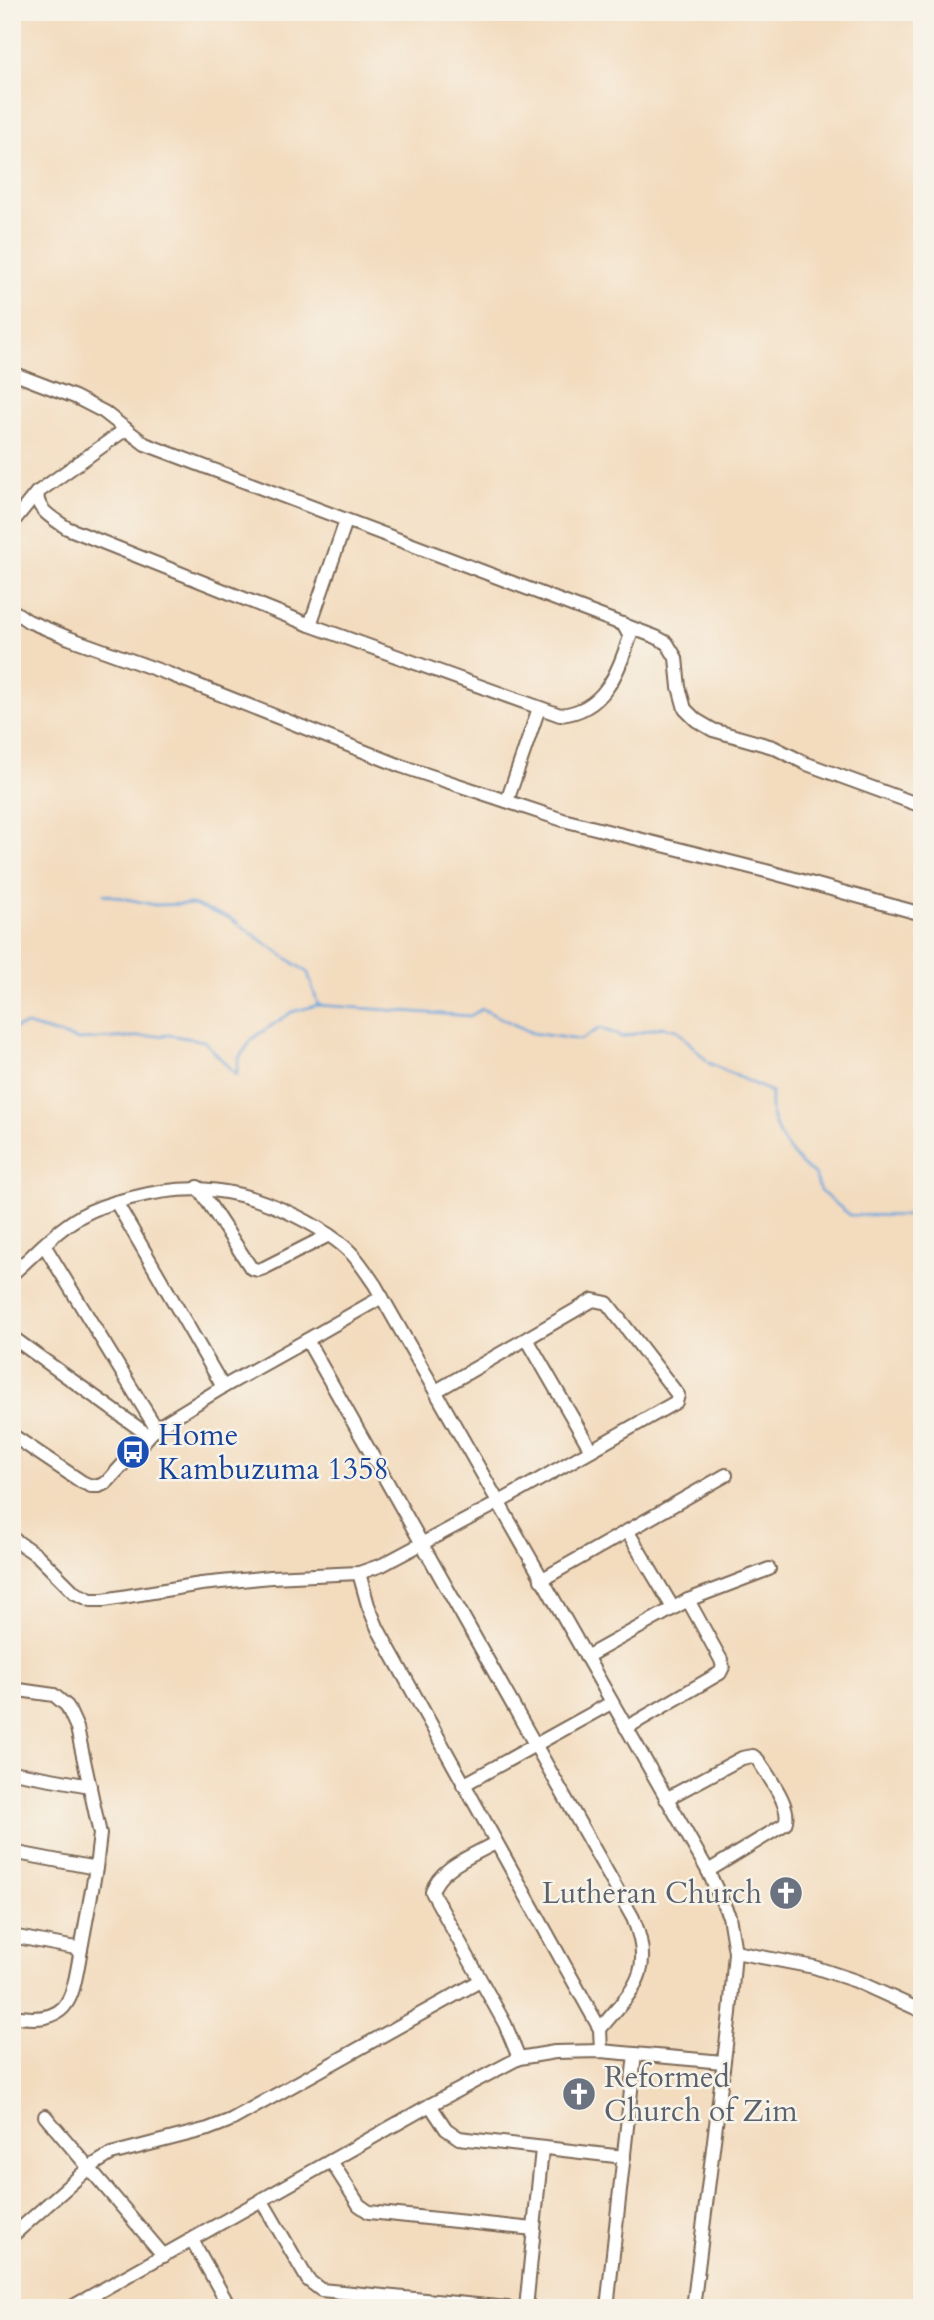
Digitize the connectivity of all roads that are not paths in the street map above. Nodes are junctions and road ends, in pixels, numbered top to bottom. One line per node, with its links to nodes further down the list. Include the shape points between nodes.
1 (14, 376): 2 (street, via 75,397)
2 (125, 429): 3 (street); 4 (street, via 145,444)
3 (37, 492): 5 (street); 8 (street, via 40,506 66,528)
4 (346, 521): 7 (street); 8 (street)
5 (12, 523)
6 (12, 610): 10 (street, via 69,638 401,766)
7 (623, 624): 9 (street, via 630,637 622,661 590,706 560,715); 11 (street, via 667,643 676,658 685,709 696,720)
8 (310, 625): 9 (street)
9 (539, 708): 10 (street)
10 (507, 801): 12 (street, via 563,820)
11 (922, 806)
12 (922, 914)
13 (198, 1188): 14 (street, via 153,1192); 15 (street, via 259,1200); 15 (street, via 251,1268 264,1268)
14 (116, 1202): 16 (street, via 79,1217); 22 (street)
15 (329, 1235): 18 (street, via 354,1256)
16 (44, 1245): 17 (street); 24 (street)
17 (12, 1274)
18 (382, 1297): 21 (street); 23 (street)
19 (12, 1337): 24 (street)
20 (527, 1339): 23 (street); 26 (street); 26 (street, via 593,1300 607,1303 678,1395 676,1402)
21 (307, 1340): 22 (street); 31 (street)
22 (223, 1387): 24 (street)
23 (436, 1391): 28 (street)
24 (152, 1432): 25 (street, via 99,1486 91,1486)
25 (12, 1435)
26 (591, 1450): 28 (street)
27 (726, 1475): 29 (street)
28 (498, 1503): 31 (street); 34 (street)
29 (628, 1532): 34 (street); 36 (street)
30 (12, 1538): 33 (street, via 38,1556 75,1593 91,1600 271,1577)
31 (421, 1545): 33 (street); 41 (street)
32 (769, 1569): 35 (street)
33 (359, 1573): 43 (street, via 378,1629)
34 (541, 1580): 37 (street)
35 (688, 1600): 36 (street); 40 (street, via 723,1667)
36 (673, 1608): 37 (street)
37 (586, 1657): 39 (street)
38 (12, 1689): 44 (street, via 54,1695 67,1706 77,1728)
39 (611, 1703): 40 (street); 41 (street)
40 (626, 1728): 45 (street)
41 (534, 1745): 43 (street); 56 (street, via 633,1918 642,1944 642,1972)
42 (12, 1772): 44 (street)
43 (463, 1785): 46 (street)
44 (90, 1786): 48 (street, via 99,1825)
45 (666, 1799): 49 (street); 49 (street, via 753,1756 785,1805 785,1824)
46 (495, 1843): 53 (street, via 444,1873 432,1892); 56 (street)
47 (12, 1852): 48 (street)
48 (96, 1868): 51 (street)
49 (708, 1871): 52 (street, via 729,1916)
50 (12, 1936): 51 (street)
51 (81, 1949): 55 (street, via 72,1992 61,2011 43,2019)
52 (735, 1952): 54 (street, via 814,1967); 60 (street)
53 (480, 1981): 59 (street); 66 (street, via 232,2120 121,2151)
54 (922, 2011)
55 (12, 2016)
56 (600, 2029): 57 (street)
57 (601, 2051): 58 (street); 59 (street)
58 (635, 2054): 60 (street); 64 (street)
59 (519, 2059): 61 (street)
60 (723, 2062): 77 (street)
61 (430, 2105): 63 (street, via 446,2129 459,2138); 65 (street)
62 (45, 2116): 66 (street)
63 (542, 2149): 64 (street); 68 (street)
64 (624, 2157): 76 (street)
65 (331, 2161): 67 (street); 68 (street, via 359,2205 375,2214)
66 (90, 2167): 69 (street); 71 (street)
67 (262, 2201): 70 (street); 74 (street, via 308,2280 321,2290)
68 (534, 2229): 75 (street)
69 (12, 2236)
70 (192, 2240): 71 (street); 73 (street)
71 (164, 2256): 72 (street)
72 (70, 2308)
73 (230, 2308)
74 (508, 2308)
75 (526, 2308)
76 (607, 2308)
77 (693, 2308)

